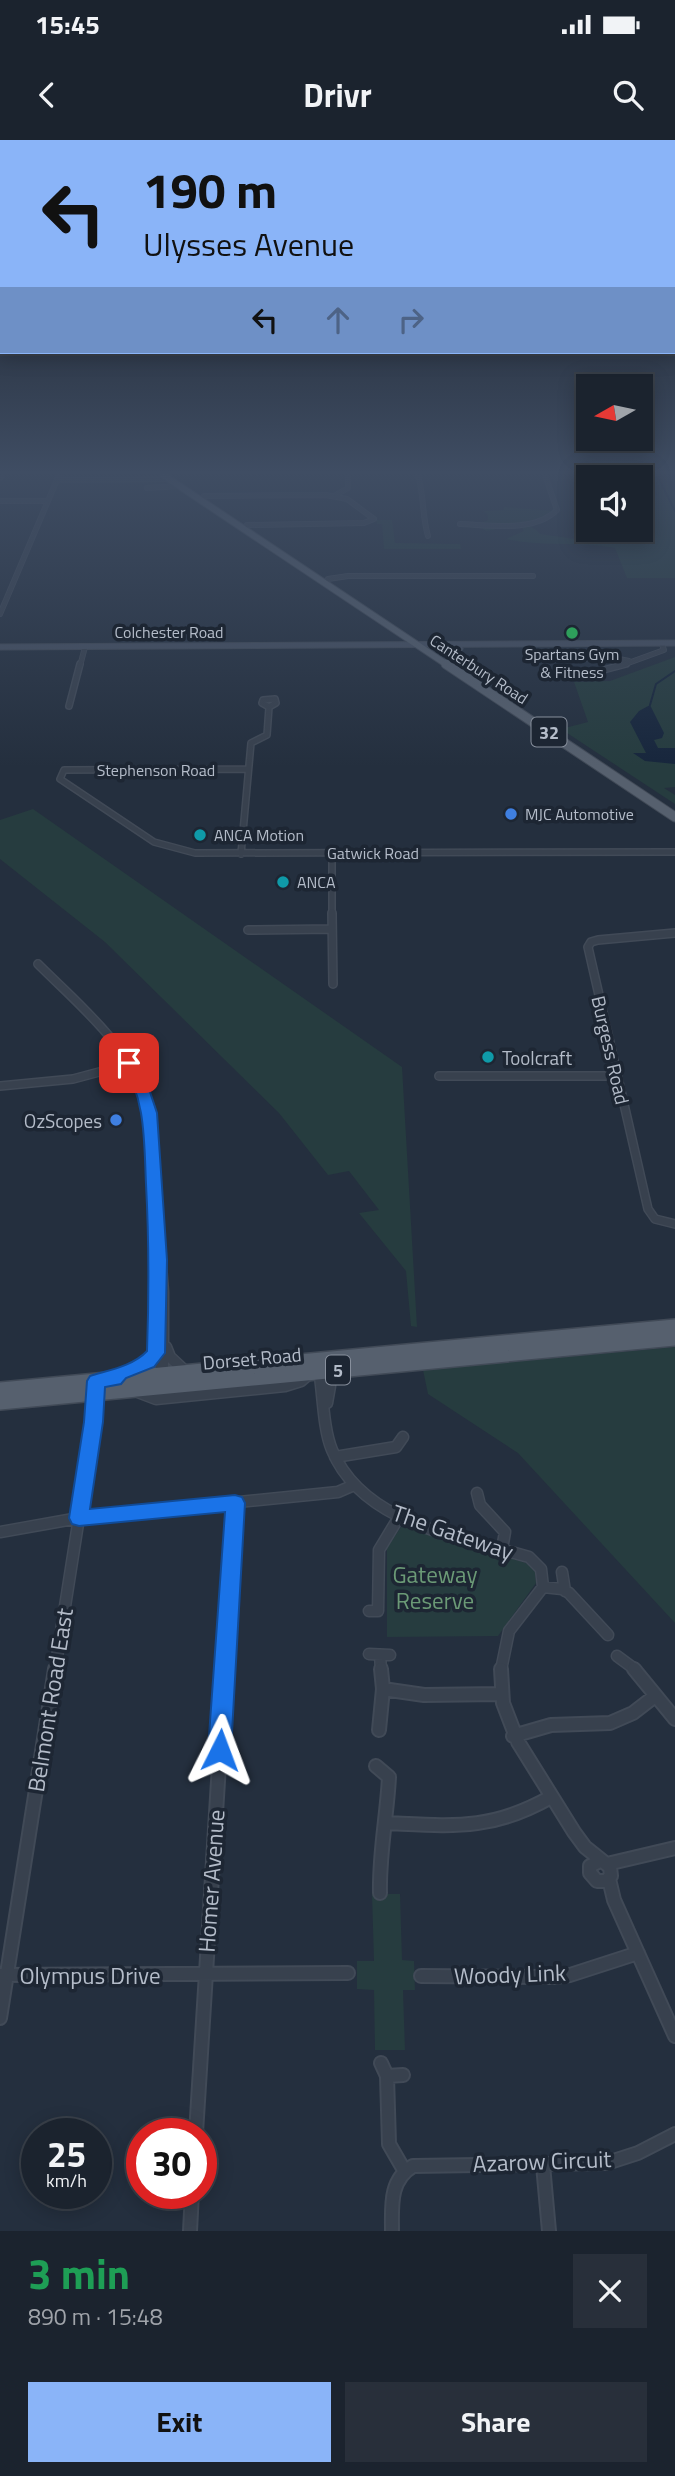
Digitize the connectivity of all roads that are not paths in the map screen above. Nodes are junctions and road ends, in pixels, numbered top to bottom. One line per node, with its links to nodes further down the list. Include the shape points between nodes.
1 (18, 573): 6 (street)
2 (312, 573): 7 (main road, Canterbury Road / 32)
3 (318, 573): 5 (main road, Canterbury Road / 32)
4 (533, 576): 5 (street)
5 (328, 579): 14 (main road, Canterbury Road / 32)
6 (0, 614)
7 (404, 637): 12 (main road); 14 (main road, Canterbury Road / 32)
8 (663, 644): 9 (main road, Colchester Road); 14 (main road, Colchester Road); 15 (main road, Colchester Road); 20 (street, via 664,650)
9 (675, 644)
10 (0, 646): 13 (main road, Colchester Road)
11 (338, 646): 12 (main road, Colchester Road); 13 (main road, Colchester Road); 16 (main road, Colchester Road)
12 (389, 646): 14 (main road, Colchester Road)
13 (85, 647): 23 (street)
14 (425, 647): 15 (main road, Colchester Road); 16 (main road, Colchester Road); 17 (main road, Canterbury Road / 32); 19 (main road, Canterbury Road / 32)
15 (460, 648): 19 (main road, via 449,652)
16 (400, 649): 17 (main road)
17 (437, 659): 22 (main road, Canterbury Road / 32)
18 (559, 659): 20 (street, via 614,657)
19 (450, 660): 22 (main road, Canterbury Road / 32)
20 (629, 661): 21 (street, via 599,672)
21 (571, 670)
22 (479, 682): 27 (main road, Canterbury Road / 32)
23 (68, 706)
24 (269, 707): 25 (street, via 267,735 251,743)
25 (248, 769): 26 (street, Stephenson Road); 31 (street)
26 (64, 770): 31 (street, Gatwick Road, via 60,779 68,786 162,846 195,853)
27 (635, 786): 28 (main road, Canterbury Road / 32); 29 (main road, Canterbury Road / 32)
28 (675, 808)
29 (675, 817)
30 (675, 852): 32 (street, Gatwick Road)
31 (241, 854): 32 (street, Gatwick Road)
32 (331, 854): 33 (street)
33 (332, 929): 34 (street); 37 (street)
34 (248, 930)
35 (675, 933): 40 (street, Burgess Road, via 598,940 588,947)
36 (38, 964): 38 (street, via 97,1022)
37 (333, 984)
38 (129, 1063): 41 (street, via 73,1079); 43 (street, via 149,1113)
39 (439, 1076): 40 (street)
40 (617, 1076): 42 (street, Burgess Road, via 648,1209 656,1219)
41 (0, 1086)
42 (675, 1224)
43 (159, 1260): 46 (street); 47 (street)
44 (675, 1327): 48 (main road, Dorset Road / 5)
45 (675, 1338): 48 (main road, Dorset Road / 5)
46 (164, 1341): 49 (street, via 170,1357); 51 (street)
47 (156, 1353): 50 (street); 51 (street)
48 (319, 1369): 49 (main road, Dorset Road / 5); 51 (main road, Dorset Road / 5); 53 (street, via 294,1385 156,1399); 57 (street, The Gateway, via 328,1440)
49 (187, 1373): 51 (main road, Dorset Road / 5)
50 (115, 1379): 51 (main road, Dorset Road / 5); 52 (main road, Dorset Road / 5)
51 (163, 1380): 53 (main road, Dorset Road / 5)
52 (96, 1387): 53 (main road, Dorset Road / 5); 54 (main road, Dorset Road / 5); 55 (main road, Dorset Road / 5); 62 (street, Belmont Road East)
53 (132, 1389)
54 (0, 1390)
55 (0, 1402)
56 (403, 1437): 57 (street, via 400,1450)
57 (335, 1457): 58 (street, The Gateway)
58 (352, 1482): 60 (street, via 338,1492); 61 (street, The Gateway, via 374,1503)
59 (477, 1493): 64 (street, via 480,1505 505,1532)
60 (235, 1503): 62 (street); 87 (street, Homer Avenue)
61 (399, 1517): 64 (street, The Gateway); 68 (street, via 379,1550 378,1611)
62 (79, 1518): 63 (street); 86 (street, Belmont Road East)
63 (0, 1532)
64 (502, 1549): 66 (street, The Gateway, via 535,1560 543,1573)
65 (562, 1572): 67 (street)
66 (543, 1587): 67 (street); 73 (street, via 507,1635)
67 (565, 1591): 69 (street)
68 (369, 1611)
69 (608, 1635)
70 (380, 1655): 72 (street)
71 (617, 1656): 74 (street, via 637,1671)
72 (383, 1689): 73 (street, via 425,1695); 76 (street)
73 (500, 1694): 77 (street)
74 (655, 1696): 75 (street); 77 (street, via 610,1723 551,1726)
75 (675, 1718)
76 (379, 1730)
77 (513, 1736): 79 (street)
78 (376, 1766): 80 (street, via 389,1777)
79 (551, 1797): 80 (street, via 505,1819 485,1823); 82 (street)
80 (387, 1823): 83 (street, via 379,1864)
81 (675, 1848): 82 (street)
82 (605, 1870): 84 (street)
83 (380, 1893)
84 (638, 1953): 88 (street, Woody Link, via 554,1977); 90 (street)
85 (348, 1973): 87 (street, Olympus Drive)
86 (3, 1975): 87 (street, Olympus Drive); 89 (street, Belmont Road East)
87 (205, 1975): 92 (street, Homer Avenue)
88 (421, 1976)
89 (0, 2018)
90 (675, 2036)
91 (403, 2076): 95 (street, via 384,2069 389,2144)
92 (197, 2118)
93 (675, 2134): 94 (street, Azarow Circuit, via 607,2162)
94 (543, 2165): 95 (street, Azarow Circuit, via 422,2164); 99 (street)
95 (404, 2171): 98 (street, via 393,2190)
96 (191, 2209): 97 (street)
97 (190, 2231)
98 (393, 2231)
99 (549, 2231)

